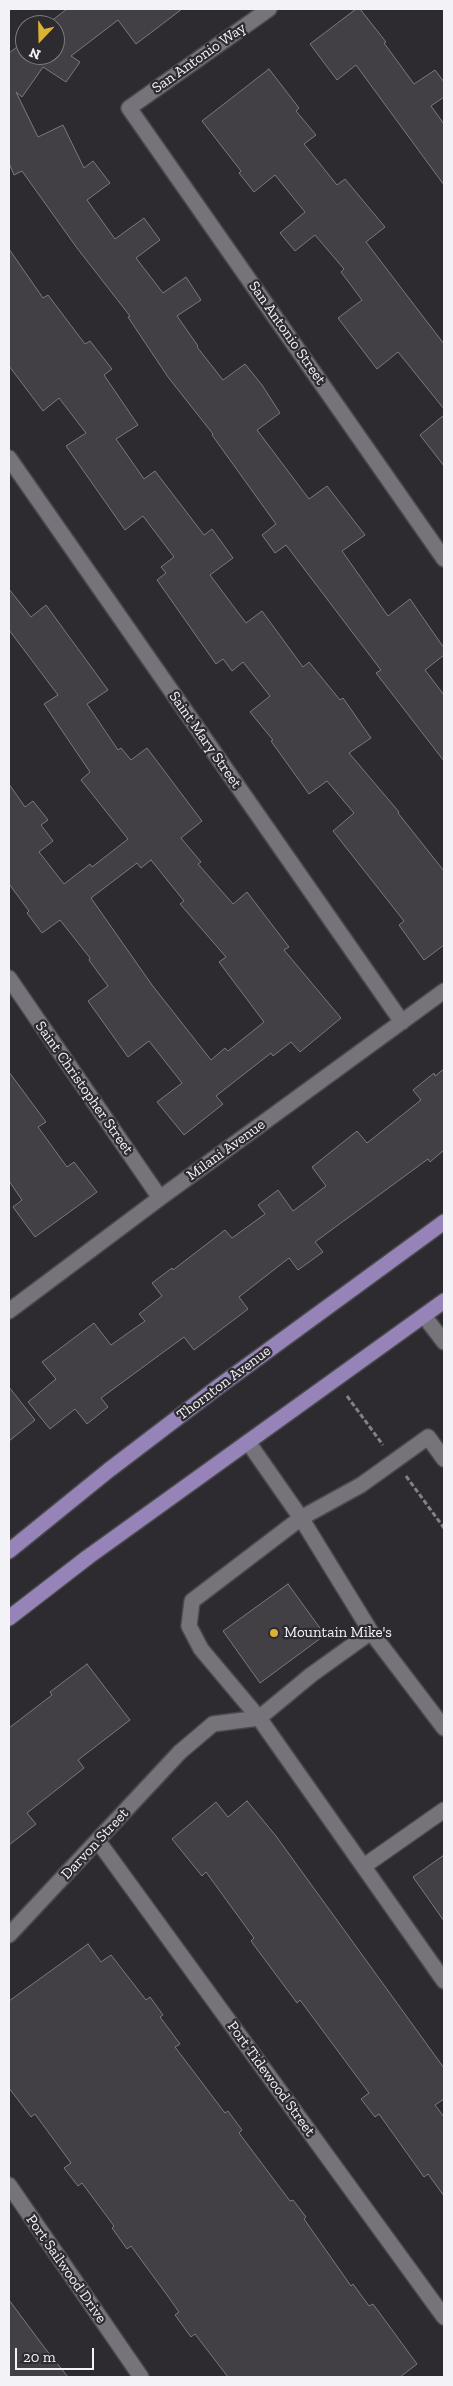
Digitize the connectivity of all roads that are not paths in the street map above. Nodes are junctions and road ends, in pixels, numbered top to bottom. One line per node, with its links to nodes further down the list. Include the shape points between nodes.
1 (269, 9): 2 (street, San Antonio Way)
2 (129, 108): 4 (street, San Antonio Street)
3 (9, 458): 7 (street, Saint Mary Street)
4 (444, 559)
5 (9, 978): 8 (street, Saint Christopher Street)
6 (444, 991): 7 (street, Milani Avenue)
7 (402, 1022): 8 (street, Milani Avenue)
8 (160, 1198): 11 (street, Milani Avenue)
9 (444, 1222): 17 (main road, Thornton Avenue, via 218,1387)
10 (444, 1302): 12 (main road)
11 (9, 1311)
12 (424, 1316): 13 (street); 14 (main road)
13 (444, 1342)
14 (248, 1442): 16 (street); 18 (main road)
15 (444, 1459): 16 (street, via 428,1437 361,1485)
16 (301, 1518): 19 (street); 20 (street, via 192,1601 189,1626 201,1649)
17 (9, 1551)
18 (9, 1618)
19 (371, 1632): 20 (street); 21 (street)
20 (259, 1718): 23 (street, Darvon Street, via 213,1724 180,1752); 24 (street)
21 (444, 1728)
22 (444, 1810): 24 (street)
23 (98, 1840): 25 (street, Darvon Street); 28 (street, Port Tidewood Street)
24 (364, 1866): 26 (street)
25 (9, 1934)
26 (444, 1981)
27 (9, 2185): 29 (street, Port Sailwood Drive)
28 (444, 2317)
29 (141, 2377)

